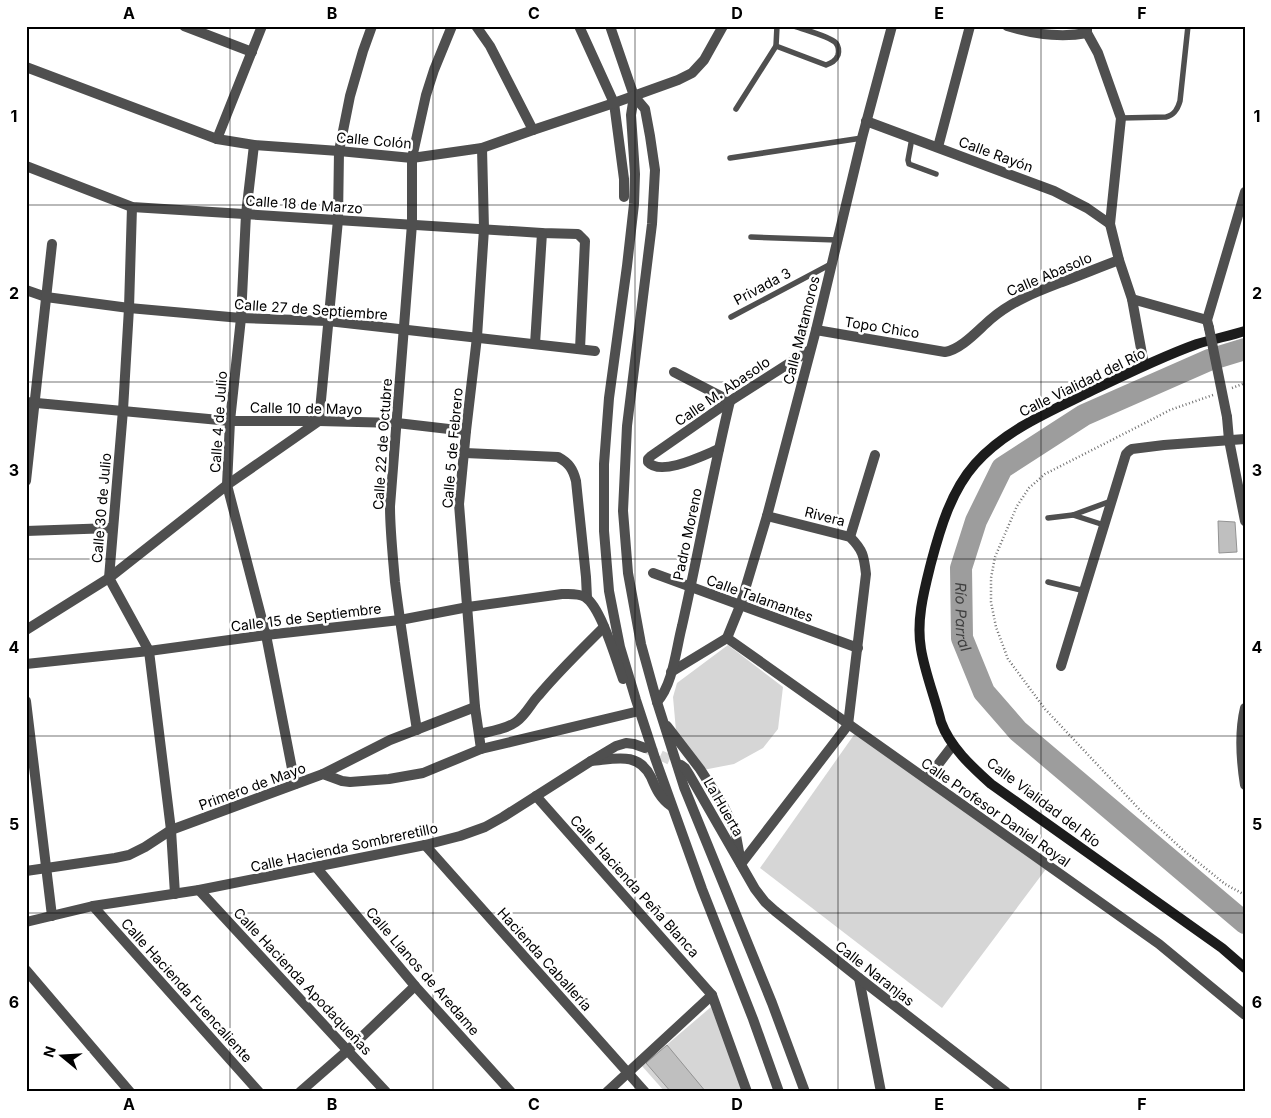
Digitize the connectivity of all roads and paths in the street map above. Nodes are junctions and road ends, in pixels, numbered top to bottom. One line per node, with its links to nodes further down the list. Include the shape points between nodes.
1 (184, 26): 17 (street)
2 (262, 26): 17 (street)
3 (372, 26): 31 (street, via 350,96)
4 (452, 26): 32 (street, Calle 22 de Octubre, via 426,95)
5 (476, 26): 24 (street, via 490,46)
6 (579, 26): 20 (street)
7 (610, 26): 19 (street)
8 (723, 26): 19 (street, Calle Colón, via 704,60 692,73)
9 (777, 26): 16 (lane)
10 (794, 26): 16 (lane, via 836,43 839,52 836,59 826,65)
11 (892, 26): 23 (street, Calle Matamoros)
12 (970, 26): 29 (street)
13 (1007, 26): 15 (street, via 1040,34 1073,34)
14 (1188, 26): 22 (lane, via 1180,101 1175,112 1166,117)
15 (1087, 29): 22 (street)
16 (776, 46): 21 (lane)
17 (252, 52): 27 (street)
18 (26, 67): 27 (street, Calle Colón)
19 (634, 96): 20 (street, Calle Colón); 115 (street, via 645,109 655,170 652,224 627,426 623,511 628,574 641,644); 132 (street, via 631,115 634,204 609,398 604,464 604,531 609,591 620,647)
20 (614, 103): 24 (street, Calle Colón); 37 (street)
21 (736, 109)
22 (1121, 118): 42 (street)
23 (866, 121): 25 (street, Calle Matamoros); 26 (street, Calle Rayón)
24 (533, 130): 30 (street, Calle Colón)
25 (862, 138): 33 (lane); 46 (street, Calle Matamoros)
26 (912, 138): 29 (street, Calle Rayón); 35 (lane, via 908,164)
27 (217, 139): 28 (street, Calle Colón)
28 (254, 146): 31 (street, Calle Colón); 39 (street, Calle 4 de Julio)
29 (938, 147): 42 (street, Calle Rayón, via 1054,191)
30 (482, 148): 32 (street, Calle Colón); 43 (street, Calle 5 de Febrero)
31 (339, 151): 32 (street, Calle Colón); 40 (street)
32 (412, 158): 41 (street, Calle 22 de Octubre)
33 (730, 158)
34 (26, 166): 38 (street, Calle 18 de Marzo)
35 (936, 174)
36 (1245, 192): 57 (street)
37 (624, 197)
38 (132, 207): 39 (street, Calle 18 de Marzo); 53 (street, Calle 30 de Julio)
39 (246, 214): 40 (street, Calle 18 de Marzo); 55 (street, Calle 4 de Julio)
40 (338, 220): 41 (street, Calle 18 de Marzo); 56 (street)
41 (412, 224): 43 (street, Calle 18 de Marzo); 58 (street, Calle 22 de Octubre)
42 (1110, 224): 48 (street)
43 (484, 229): 44 (street, Calle 18 de Marzo); 61 (street, Calle 5 de Febrero)
44 (542, 233): 62 (street); 63 (street, Calle 18 de Marzo, via 578,234 585,241)
45 (751, 237): 46 (lane)
46 (837, 240): 49 (street, Calle Matamoros)
47 (52, 244): 51 (street)
48 (1119, 260): 52 (street); 66 (street, Calle Abasolo, via 1012,304 956,349)
49 (832, 264): 54 (lane, Privada 3); 59 (street, Calle Matamoros)
50 (26, 290): 51 (street, Calle 27 de Septiembre)
51 (46, 297): 53 (street, Calle 27 de Septiembre); 73 (street)
52 (1132, 299): 57 (street); 67 (street)
53 (129, 308): 55 (street, Calle 27 de Septiembre); 74 (street, Calle 30 de Julio)
54 (731, 317)
55 (241, 318): 56 (street, Calle 27 de Septiembre); 75 (street, Calle 4 de Julio)
56 (328, 321): 58 (street, Calle 27 de Septiembre); 76 (street)
57 (1208, 324): 80 (street, bridge)
58 (404, 329): 61 (street, Calle 27 de Septiembre); 77 (street, Calle 22 de Octubre)
59 (816, 330): 64 (street, Calle Matamoros); 66 (street, Topo Chico)
60 (1245, 331): 67 (main road, Calle Vialidad del Río)
61 (476, 337): 62 (street, Calle 27 de Septiembre); 78 (street, Calle 5 de Febrero)
62 (535, 344): 63 (street, Calle 27 de Septiembre)
63 (580, 349): 65 (street, Calle 27 de Septiembre)
64 (810, 350): 72 (street, Calle M. Abasolo); 89 (street, Calle Matamoros)
65 (595, 351)
66 (944, 352)
67 (1144, 366): 122 (main road, Calle Vialidad del Río, via 1049,411 999,440 975,464 957,490 934,554 920,618 921,648 941,722)
68 (674, 372): 72 (street)
69 (1245, 383): 70 (path)
70 (1226, 390)
71 (1217, 393): 141 (path, via 1146,422 1045,474 1029,488 1017,506 995,557 991,602 996,628 1008,659 1045,709 1140,810 1183,850 1225,884)
72 (730, 401): 81 (street, Padro Moreno); 81 (street, Calle M. Abasolo, via 651,456 648,462 653,466 681,464)
73 (30, 402): 74 (street, Calle 10 de Mayo); 84 (street)
74 (123, 410): 75 (street, Calle 10 de Mayo); 93 (street, Calle 30 de Julio)
75 (230, 421): 76 (street, Calle 10 de Mayo); 86 (street, Calle 4 de Julio)
76 (319, 421): 77 (street, Calle 10 de Mayo); 86 (street)
77 (397, 423): 78 (street, Calle 10 de Mayo); 104 (street, Calle 22 de Octubre, via 390,524)
78 (466, 431): 82 (street, Calle 5 de Febrero)
79 (1245, 439): 80 (street)
80 (1230, 440): 85 (street); 87 (street, via 1132,449 1126,454)
81 (719, 449): 99 (street, Padro Moreno)
82 (464, 453): 101 (street, via 558,457 567,462 576,481); 103 (street, Calle 5 de Febrero, via 459,504)
83 (875, 455): 95 (street)
84 (26, 481)
85 (1241, 481): 91 (street)
86 (227, 485): 97 (street); 107 (street, Calle 4 de Julio)
87 (1111, 501): 88 (lane); 92 (street)
88 (1073, 515): 90 (lane); 92 (lane)
89 (767, 516): 95 (street, Rivera); 102 (street, Calle Matamoros)
90 (1048, 518)
91 (1245, 521)
92 (1104, 525): 100 (street)
93 (112, 528): 94 (street); 97 (street, Calle 30 de Julio)
94 (26, 531)
95 (850, 537): 109 (street, Rivera, via 859,546 866,574)
96 (653, 573): 99 (street, Calle Talamantes)
97 (109, 578): 106 (street); 110 (street, Calle 30 de Julio)
98 (1048, 582): 100 (lane)
99 (691, 587): 102 (street, Calle Talamantes); 113 (street, Padro Moreno)
100 (1085, 591): 112 (street)
101 (587, 598): 103 (street, Calle 15 de Septiembre, via 562,594); 105 (street)
102 (740, 606): 108 (street, Calle Matamoros); 109 (street, Calle Talamantes)
103 (468, 607): 104 (street, Calle 15 de Septiembre); 116 (street, Calle 5 de Febrero)
104 (400, 620): 107 (street, Calle 15 de Septiembre); 120 (street, Calle 22 de Octubre)
105 (604, 627): 121 (street, via 564,667 518,721); 124 (street, Primero de Mayo, via 636,715)
106 (26, 630)
107 (266, 635): 110 (street, Calle 15 de Septiembre); 129 (street, Calle 4 de Julio)
108 (727, 638): 113 (street); 119 (street, Calle Profesor Daniel Royal)
109 (858, 648): 119 (street)
110 (149, 651): 111 (street, Calle 15 de Septiembre); 133 (street, Calle 30 de Julio)
111 (26, 664)
112 (1061, 666)
113 (671, 672): 115 (street, Padro Moreno)
114 (26, 701): 137 (street)
115 (657, 702): 118 (street)
116 (475, 707): 120 (street); 121 (street, Calle 5 de Febrero)
117 (1245, 708): 130 (street, via 1241,750)
118 (663, 720): 135 (street, via 723,805 735,830); 162 (street, via 684,787)
119 (848, 725): 128 (street, Calle Profesor Daniel Royal); 135 (street)
120 (417, 730): 127 (street)
121 (479, 734): 124 (street, Calle 5 de Febrero)
122 (953, 745): 128 (street); 145 (main road, Calle Vialidad del Río, via 991,784 1222,948)
123 (645, 748): 125 (street, Calle Hacienda Sombreretillo, via 626,743)
124 (481, 749): 127 (street, Primero de Mayo, via 423,773 389,780 350,782)
125 (591, 760): 131 (street, Calle Hacienda Sombreretillo); 132 (street, via 620,758 639,762 645,767 660,797)
126 (680, 765): 135 (street, La Huerta, via 688,772)
127 (323, 774): 129 (street, Primero de Mayo)
128 (927, 779): 150 (street, Calle Profesor Daniel Royal, via 1159,944)
129 (295, 784): 133 (street, Primero de Mayo)
130 (1245, 785)
131 (536, 796): 134 (street, Calle Hacienda Sombreretillo, via 485,827); 149 (street, Calle Hacienda Peña Blanca)
132 (672, 806): 161 (street)
133 (171, 830): 137 (street, Primero de Mayo, via 128,855); 140 (street, Calle 30 de Julio)
134 (425, 845): 136 (street, Calle Hacienda Sombreretillo); 152 (street, Hacienda Caballería)
135 (741, 864): 147 (street, Calle Naranjas, via 765,902)
136 (316, 867): 139 (street, Calle Hacienda Sombreretillo); 148 (street, Calle Llanos de Aredame)
137 (46, 869): 138 (street, Primero de Mayo); 143 (street)
138 (26, 871)
139 (199, 890): 140 (street, Calle Hacienda Sombreretillo); 151 (street, Calle Hacienda Apodaqueñas)
140 (175, 894): 142 (street, Calle Hacienda Sombreretillo)
141 (1245, 895)
142 (93, 906): 143 (street, Calle Hacienda Sombreretillo); 154 (street, Calle Hacienda Fuencaliente)
143 (52, 916): 144 (street, Calle Hacienda Sombreretillo)
144 (26, 922)
145 (1245, 968)
146 (26, 970): 153 (street)
147 (859, 978): 163 (street); 164 (street, Calle Naranjas)
148 (415, 986): 151 (street); 157 (street, Calle Llanos de Aredame)
149 (712, 995): 152 (street); 160 (street)
150 (1245, 1015)
151 (348, 1050): 155 (street); 156 (street, Calle Hacienda Apodaqueñas)
152 (627, 1072): 158 (street); 159 (street, Hacienda Caballería)
153 (130, 1092)
154 (260, 1092)
155 (300, 1092)
156 (386, 1092)
157 (511, 1092)
158 (606, 1092)
159 (645, 1092)
160 (747, 1092)
161 (779, 1092)
162 (805, 1092)
163 (881, 1092)
164 (1006, 1092)

